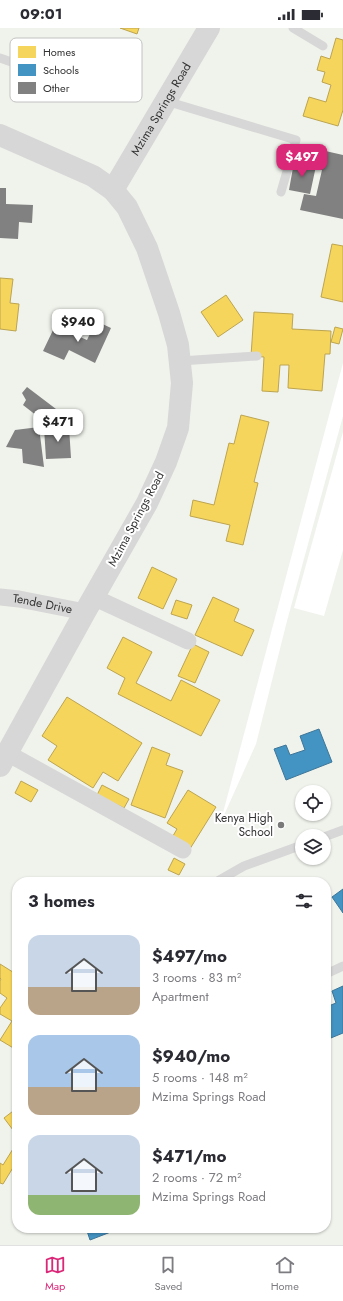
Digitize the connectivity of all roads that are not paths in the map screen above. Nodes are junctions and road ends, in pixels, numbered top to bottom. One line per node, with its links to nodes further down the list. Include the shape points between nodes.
1 (209, 28): 6 (street, Mzima Springs Road)
2 (293, 28): 3 (lane)
3 (323, 46)
4 (0, 58): 5 (lane)
5 (10, 62)
6 (166, 101): 8 (street, Mzima Springs Road); 9 (lane, via 296,140)
7 (0, 135): 8 (street, Mzima Springs Road, via 93,176)
8 (113, 190): 11 (street, Mzima Springs Road, via 127,207 147,248 178,345)
9 (281, 192)
10 (257, 356): 11 (lane)
11 (180, 361): 13 (street, Mzima Springs Road, via 182,383 178,428 171,449 147,503)
12 (0, 598): 13 (street, Tende Drive)
13 (89, 605): 14 (street, Tende Drive); 15 (street, Mzima Springs Road)
14 (188, 641)
15 (4, 760): 19 (street)
16 (343, 830): 17 (lane)
17 (331, 834)
18 (295, 848): 20 (lane, via 244,866)
19 (183, 850)
20 (225, 877)
21 (343, 966): 22 (lane)
22 (331, 972)

